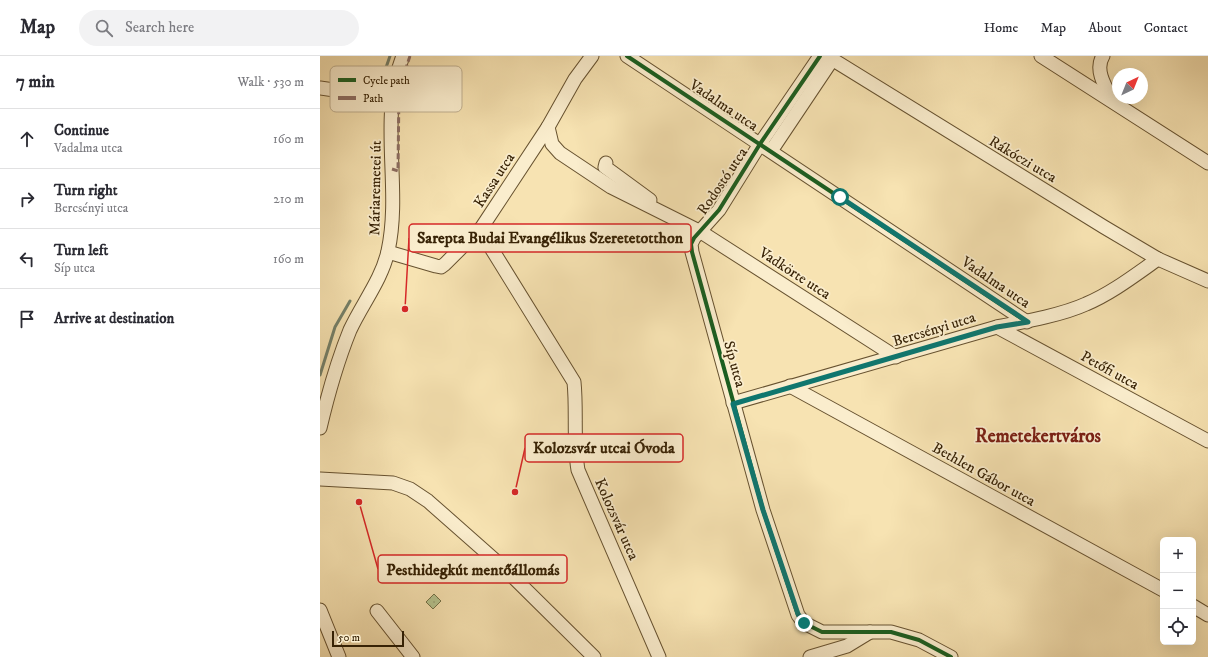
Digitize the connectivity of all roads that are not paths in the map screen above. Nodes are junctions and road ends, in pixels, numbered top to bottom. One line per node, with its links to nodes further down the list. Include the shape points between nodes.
1 (403, 56): 7 (street, Máriaremetei út)
2 (592, 56): 14 (street, Kassa utca, via 575,79)
3 (627, 56): 15 (street, Vadalma utca)
4 (1041, 56): 11 (street)
5 (1103, 56): 10 (street, via 1102,80)
6 (826, 57): 15 (street, Rodostó utca); 22 (street, Rákóczi utca)
7 (399, 66)
8 (320, 88): 9 (street)
9 (330, 89)
10 (1112, 98)
11 (1112, 100)
12 (1118, 104): 17 (street)
13 (392, 112): 21 (street, Máriaremetei út, via 392,221)
14 (548, 127): 18 (street, Vadkörte utca, via 552,144 560,153 617,190); 21 (street, Kassa utca, via 482,228 445,264 441,267 436,266)
15 (766, 148): 19 (street, Rodostó utca); 24 (street, Vadalma utca)
16 (606, 163): 18 (street, Vadkörte utca, via 611,172)
17 (1208, 164)
18 (676, 218): 19 (street, Vadkörte utca)
19 (698, 235): 26 (street, Vadkörte utca); 28 (street, Síp utca, via 691,244 692,252)
20 (488, 243): 43 (street, Kolozsvár utca, via 574,382 578,470)
21 (388, 252): 29 (street, Máriaremetei út, via 344,347)
22 (1158, 259): 23 (street, Rákóczi utca); 24 (street, Bercsényi utca, via 1124,283 1085,305)
23 (1208, 281)
24 (1028, 322): 25 (street, Bercsényi utca)
25 (997, 327): 26 (street, Bercsényi utca); 30 (street, Petőfi utca)
26 (896, 357): 27 (street, Bercsényi utca)
27 (790, 386): 28 (street, Bercsényi utca); 32 (street, Bethlen Gábor utca)
28 (733, 404): 37 (street, Síp utca, via 764,516 795,608 804,623 811,628 822,632)
29 (320, 428)
30 (1208, 442)
31 (320, 479): 42 (street, via 393,483 428,501 499,564)
32 (1160, 588)
33 (1196, 608): 36 (street)
34 (320, 610): 40 (street)
35 (377, 610): 41 (street)
36 (1208, 615)
37 (847, 631): 38 (street); 39 (street, via 851,635 851,640)
38 (872, 631): 39 (street); 45 (street, via 908,636)
39 (846, 646): 44 (street)
40 (339, 657)
41 (413, 657)
42 (594, 657)
43 (659, 657)
44 (810, 657)
45 (951, 657)

